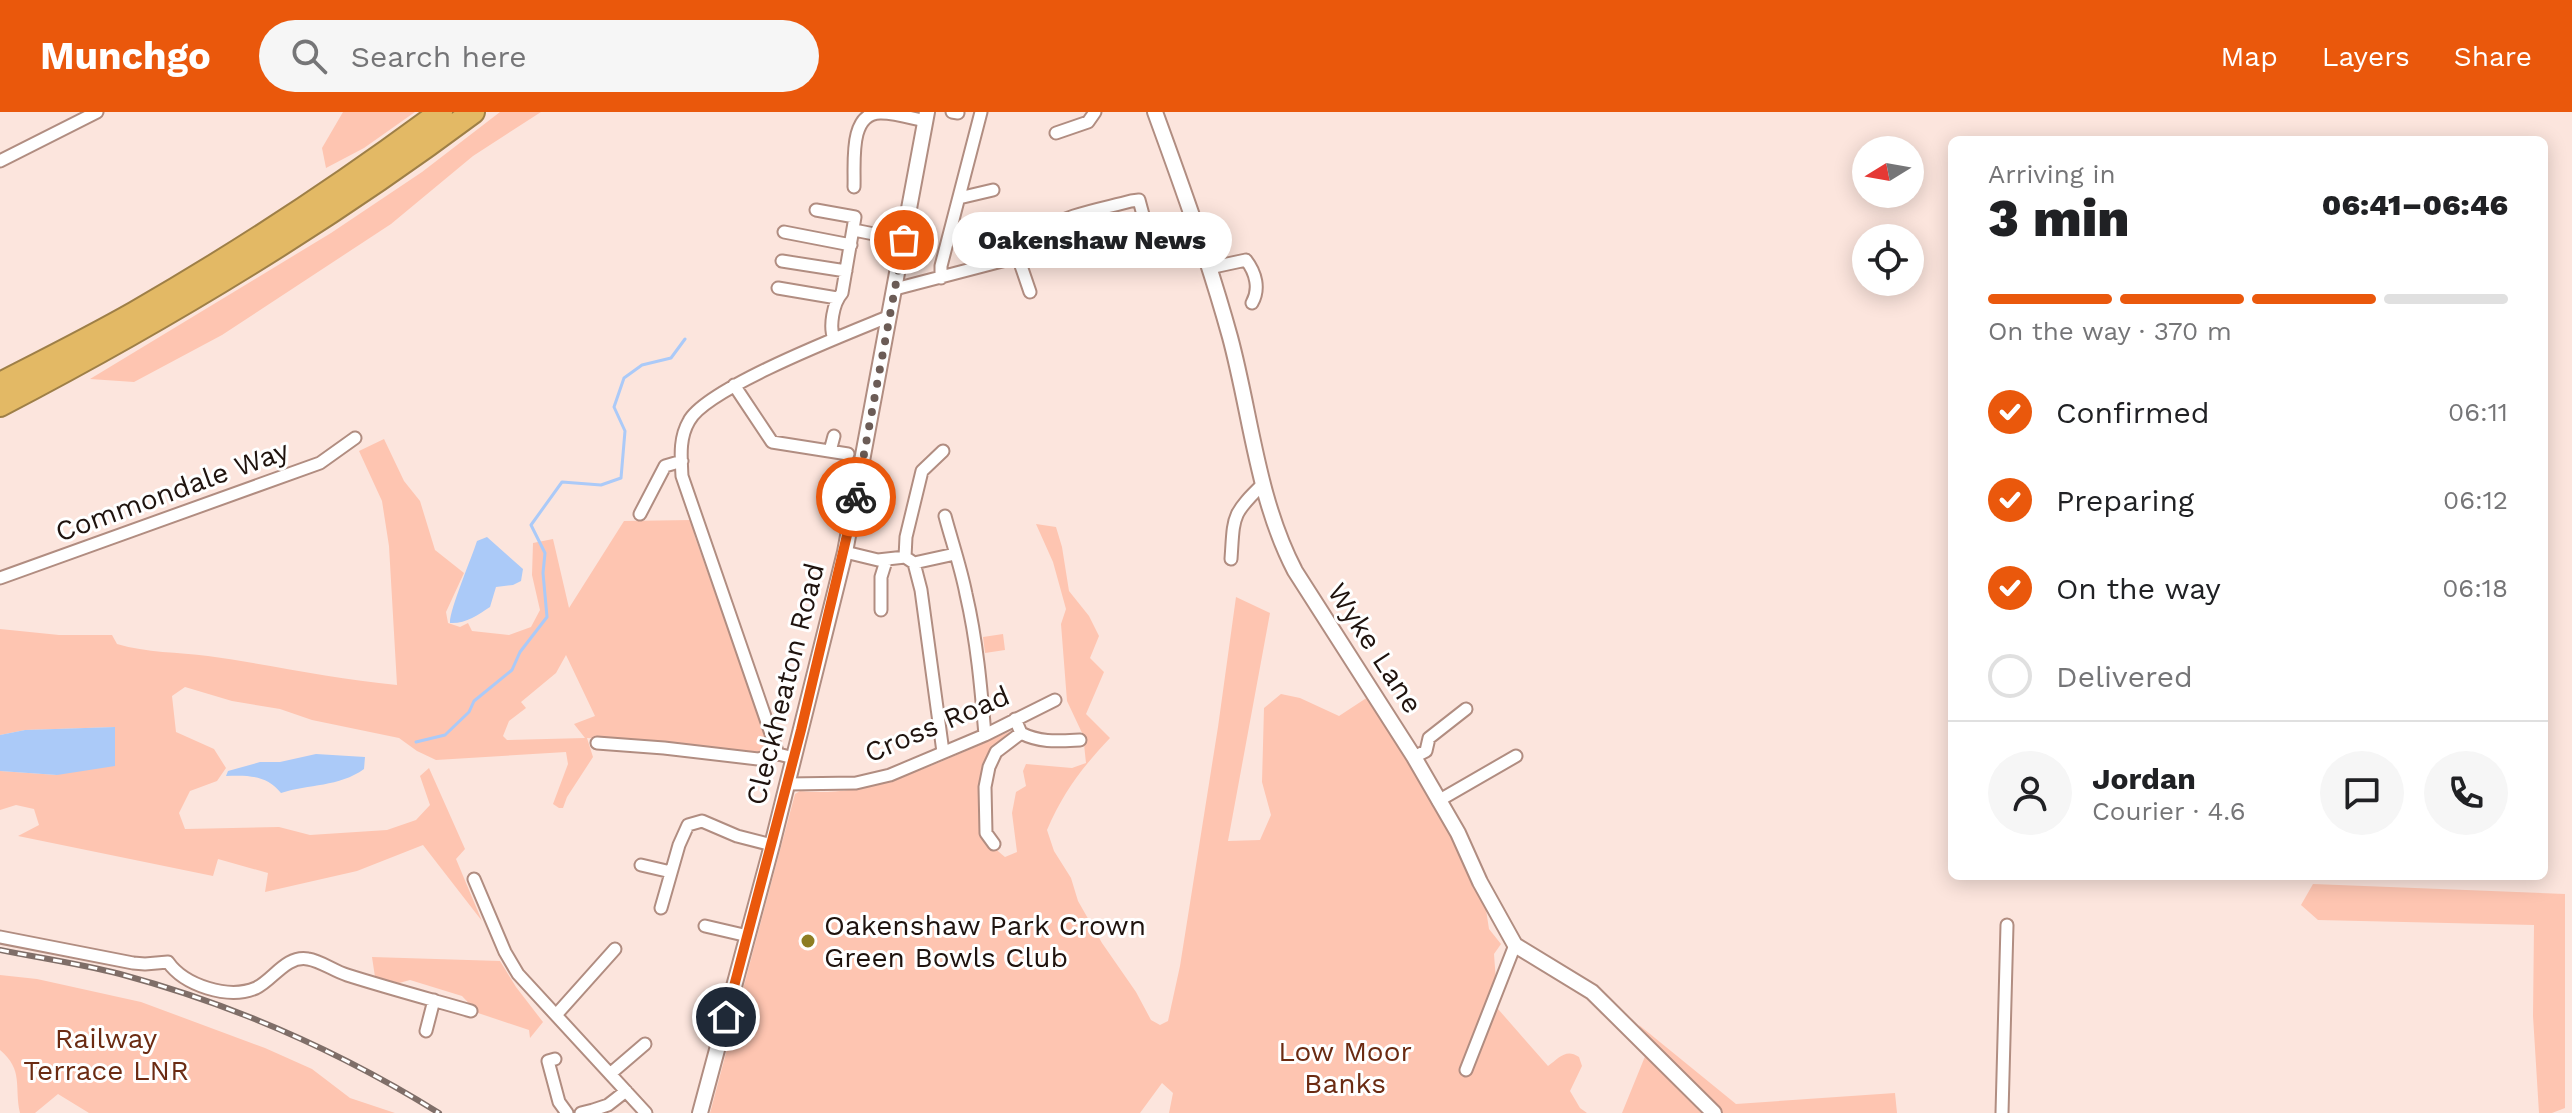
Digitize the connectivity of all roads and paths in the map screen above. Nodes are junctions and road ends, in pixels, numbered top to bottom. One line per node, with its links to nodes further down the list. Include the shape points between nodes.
1 (97, 112): 9 (street)
2 (441, 112): 31 (highway, via 216,265)
3 (473, 112): 35 (highway, via 342,206 229,278)
4 (981, 112): 12 (street)
5 (1095, 112): 8 (street, via 1088,122)
6 (1155, 112): 21 (street, Wyke Lane)
7 (926, 117): 10 (street, via 877,112 864,118 857,130); 17 (street, Cleckheaton Road)
8 (1056, 133)
9 (0, 161)
10 (854, 187)
11 (993, 190): 12 (street)
12 (959, 198): 23 (street)
13 (816, 210): 14 (street, via 855,217)
14 (854, 230): 17 (street); 18 (street)
15 (784, 232): 18 (street)
16 (1149, 237): 19 (street, via 1139,200 1069,218 1042,231)
17 (904, 240): 25 (street, Cleckheaton Road)
18 (851, 245): 22 (street)
19 (1017, 254): 23 (street); 26 (street)
20 (782, 261): 22 (street)
21 (1209, 268): 28 (street, via 1246,260 1257,291); 42 (street, Wyke Lane)
22 (846, 271): 27 (street)
23 (941, 278): 25 (street)
24 (778, 288): 27 (street)
25 (895, 289): 29 (street, Cleckheaton Road)
26 (1030, 292)
27 (837, 298): 30 (street)
28 (1252, 303)
29 (890, 316): 30 (street); 45 (street, Cleckheaton Road)
30 (834, 339): 34 (street)
31 (61, 352): 32 (highway); 33 (highway)
32 (0, 375)
33 (0, 384)
34 (734, 385): 38 (street, via 772,442); 41 (street, via 689,419 681,441)
35 (0, 405)
36 (834, 436): 38 (street)
37 (355, 438): 50 (street, Commondale Way, via 320,463)
38 (830, 451): 40 (street)
39 (943, 451): 48 (street, via 922,471 906,537)
40 (848, 454)
41 (682, 461): 43 (street, via 665,466); 60 (street, via 682,476)
42 (1263, 484): 47 (street, via 1233,520); 62 (street, Wyke Lane, via 1295,571)
43 (640, 514)
44 (945, 516): 46 (street)
45 (845, 552): 49 (street); 63 (street, Cleckheaton Road)
46 (955, 554): 48 (street); 56 (street, via 979,665)
47 (1231, 559)
48 (910, 560): 49 (street); 59 (street, via 920,582)
49 (886, 561): 51 (street)
50 (0, 578)
51 (881, 610)
52 (1055, 700): 54 (street, Cross Road)
53 (1466, 709): 62 (street)
54 (1015, 719): 55 (street); 56 (street, Cross Road)
55 (1021, 733): 57 (street, via 1032,739); 66 (street, via 996,752 989,767 985,820)
56 (985, 735): 59 (street, Cross Road)
57 (1080, 740)
58 (597, 743): 60 (street, via 758,759)
59 (943, 752): 64 (street, Cross Road, via 856,783)
60 (778, 754): 63 (street)
61 (1516, 756): 65 (street)
62 (1414, 757): 65 (street, Wyke Lane)
63 (794, 758): 64 (street, Cleckheaton Road)
64 (788, 784): 67 (street, Cleckheaton Road)
65 (1438, 801): 76 (street, Wyke Lane)
66 (994, 844)
67 (772, 845): 69 (street, via 702,821 688,825); 74 (street, Cleckheaton Road)
68 (641, 865): 69 (street)
69 (671, 872): 71 (street)
70 (474, 879): 80 (street, via 518,974)
71 (661, 908)
72 (2007, 925): 92 (street)
73 (705, 926): 74 (street)
74 (748, 936): 90 (street, Cleckheaton Road)
75 (0, 937): 78 (street, via 133,963 168,962 183,978 216,990 256,987 289,963 307,958)
76 (1515, 945): 84 (street); 91 (street, Wyke Lane, via 1592,992)
77 (615, 949): 80 (street)
78 (434, 1000): 79 (street); 81 (street)
79 (471, 1011)
80 (556, 1015): 85 (street)
81 (426, 1031)
82 (645, 1044): 85 (street)
83 (555, 1059): 88 (street, via 548,1061)
84 (1466, 1070)
85 (610, 1074): 86 (street)
86 (626, 1091): 87 (street); 89 (street)
87 (590, 1112)
88 (567, 1113)
89 (646, 1113)
90 (700, 1113)
91 (1714, 1113)
92 (2002, 1113)

